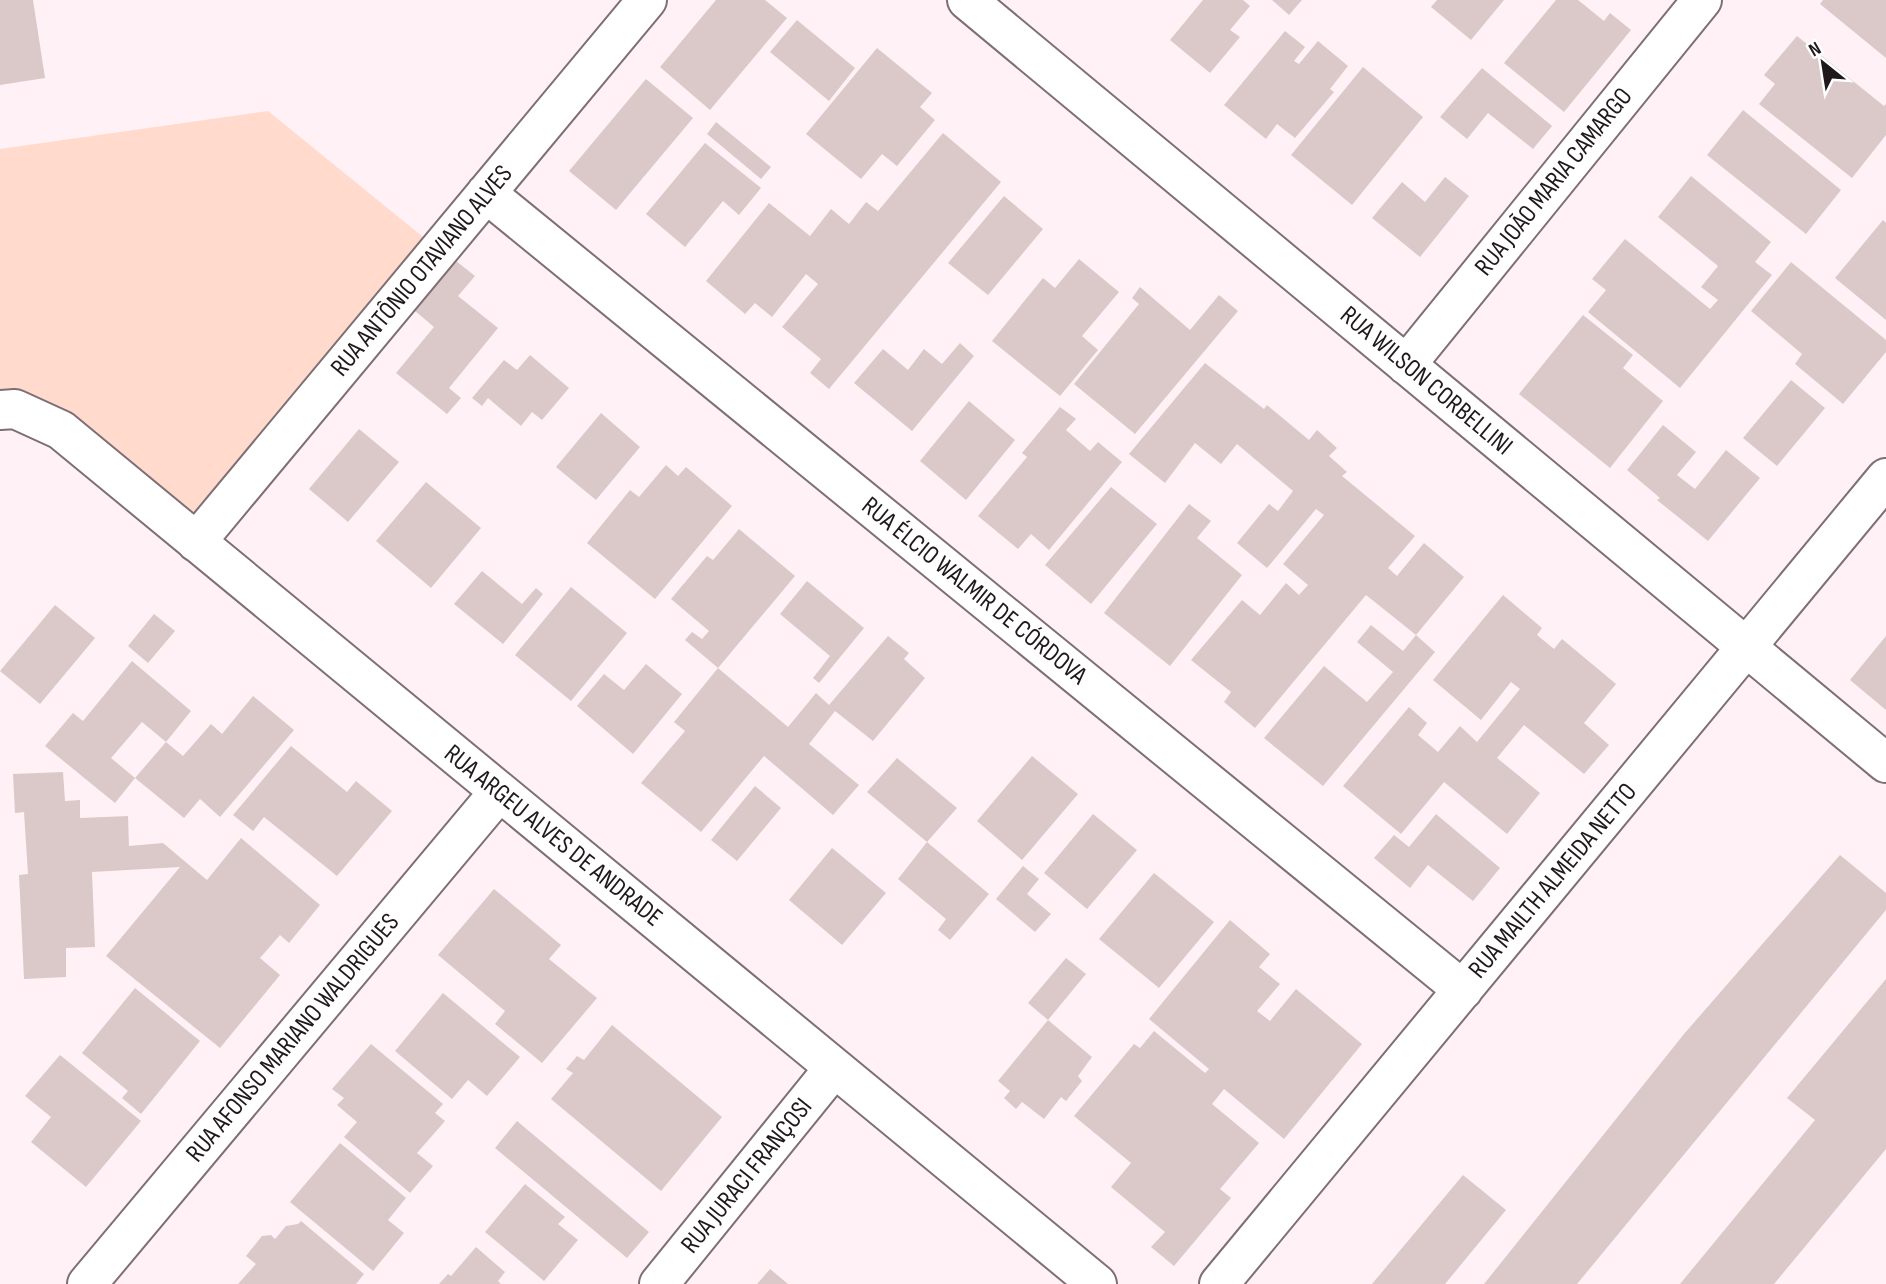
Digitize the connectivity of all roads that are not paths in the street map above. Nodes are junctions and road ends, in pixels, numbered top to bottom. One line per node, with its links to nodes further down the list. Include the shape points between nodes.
1 (647, 0): 4 (street, RUA ANTÔNIO OTAVIANO ALVES)
2 (967, 0): 5 (street, RUA WILSON CORBELLINI)
3 (1702, 0): 5 (street, RUA JOÃO MARIA CAMARGO)
4 (486, 193): 8 (street, RUA ANTÔNIO OTAVIANO ALVES); 12 (street, RUA ÉLCIO WALMIR DE CÓRDOVA)
5 (1406, 365): 9 (street, RUA WILSON CORBELLINI)
6 (0, 410): 8 (street, RUA ARGEU ALVES DE ANDRADE, via 15,409 61,429)
7 (1886, 478): 9 (street, RUA MAILTH ALMEIDA NETTO)
8 (196, 542): 11 (street, RUA ARGEU ALVES DE ANDRADE)
9 (1746, 647): 10 (street, RUA WILSON CORBELLINI); 12 (street, RUA MAILTH ALMEIDA NETTO)
10 (1886, 763)
11 (499, 792): 13 (street, RUA ARGEU ALVES DE ANDRADE); 14 (street, RUA AFONSO MARIANO WALDRIGUES)
12 (1463, 989): 17 (street, RUA MAILTH ALMEIDA NETTO)
13 (834, 1068): 15 (street, RUA JURACI FRANÇOSI); 16 (street, RUA ARGEU ALVES DE ANDRADE)
14 (87, 1284)
15 (659, 1284)
16 (1097, 1284)
17 (1219, 1284)

